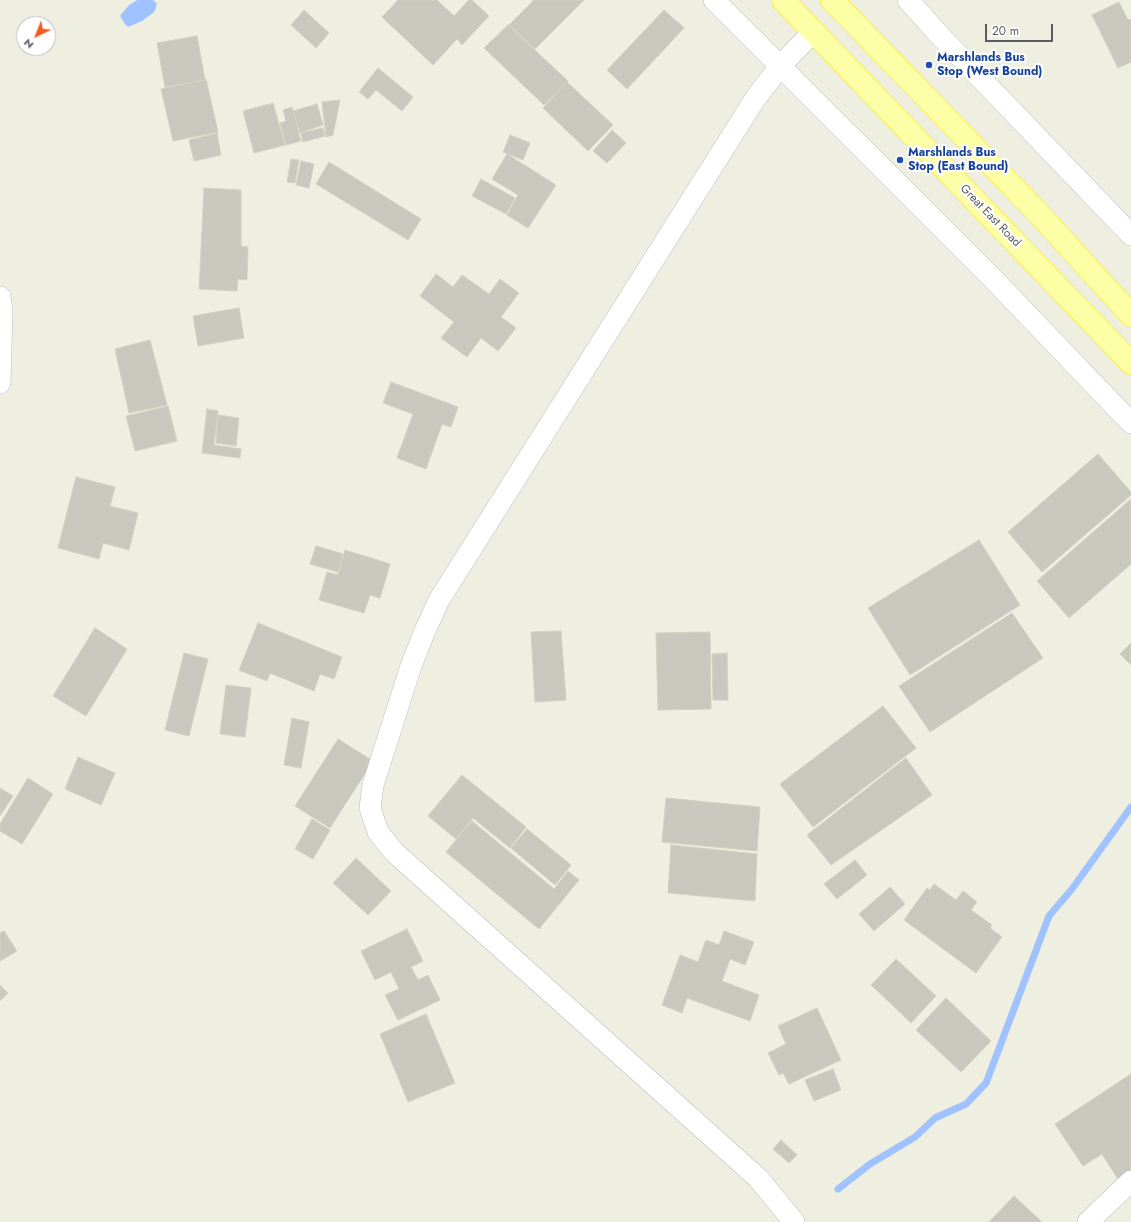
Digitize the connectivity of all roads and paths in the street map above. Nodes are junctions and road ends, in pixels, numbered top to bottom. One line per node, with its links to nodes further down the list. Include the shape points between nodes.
1 (714, 0): 6 (street)
2 (783, 0): 5 (main road, Great East Road)
3 (832, 0): 9 (main road, via 1040,215)
4 (908, 0): 7 (street)
5 (814, 32): 6 (street); 10 (main road, Great East Road)
6 (780, 65): 12 (street, via 997,283); 14 (street, via 724,147 439,600 411,666 373,785 370,808 378,832 394,852 758,1178)
7 (1131, 235)
8 (0, 297): 11 (street)
9 (1131, 315)
10 (1131, 363)
11 (0, 383)
12 (1131, 423)
13 (1131, 1182): 15 (street)
14 (794, 1222)
15 (1088, 1222)

